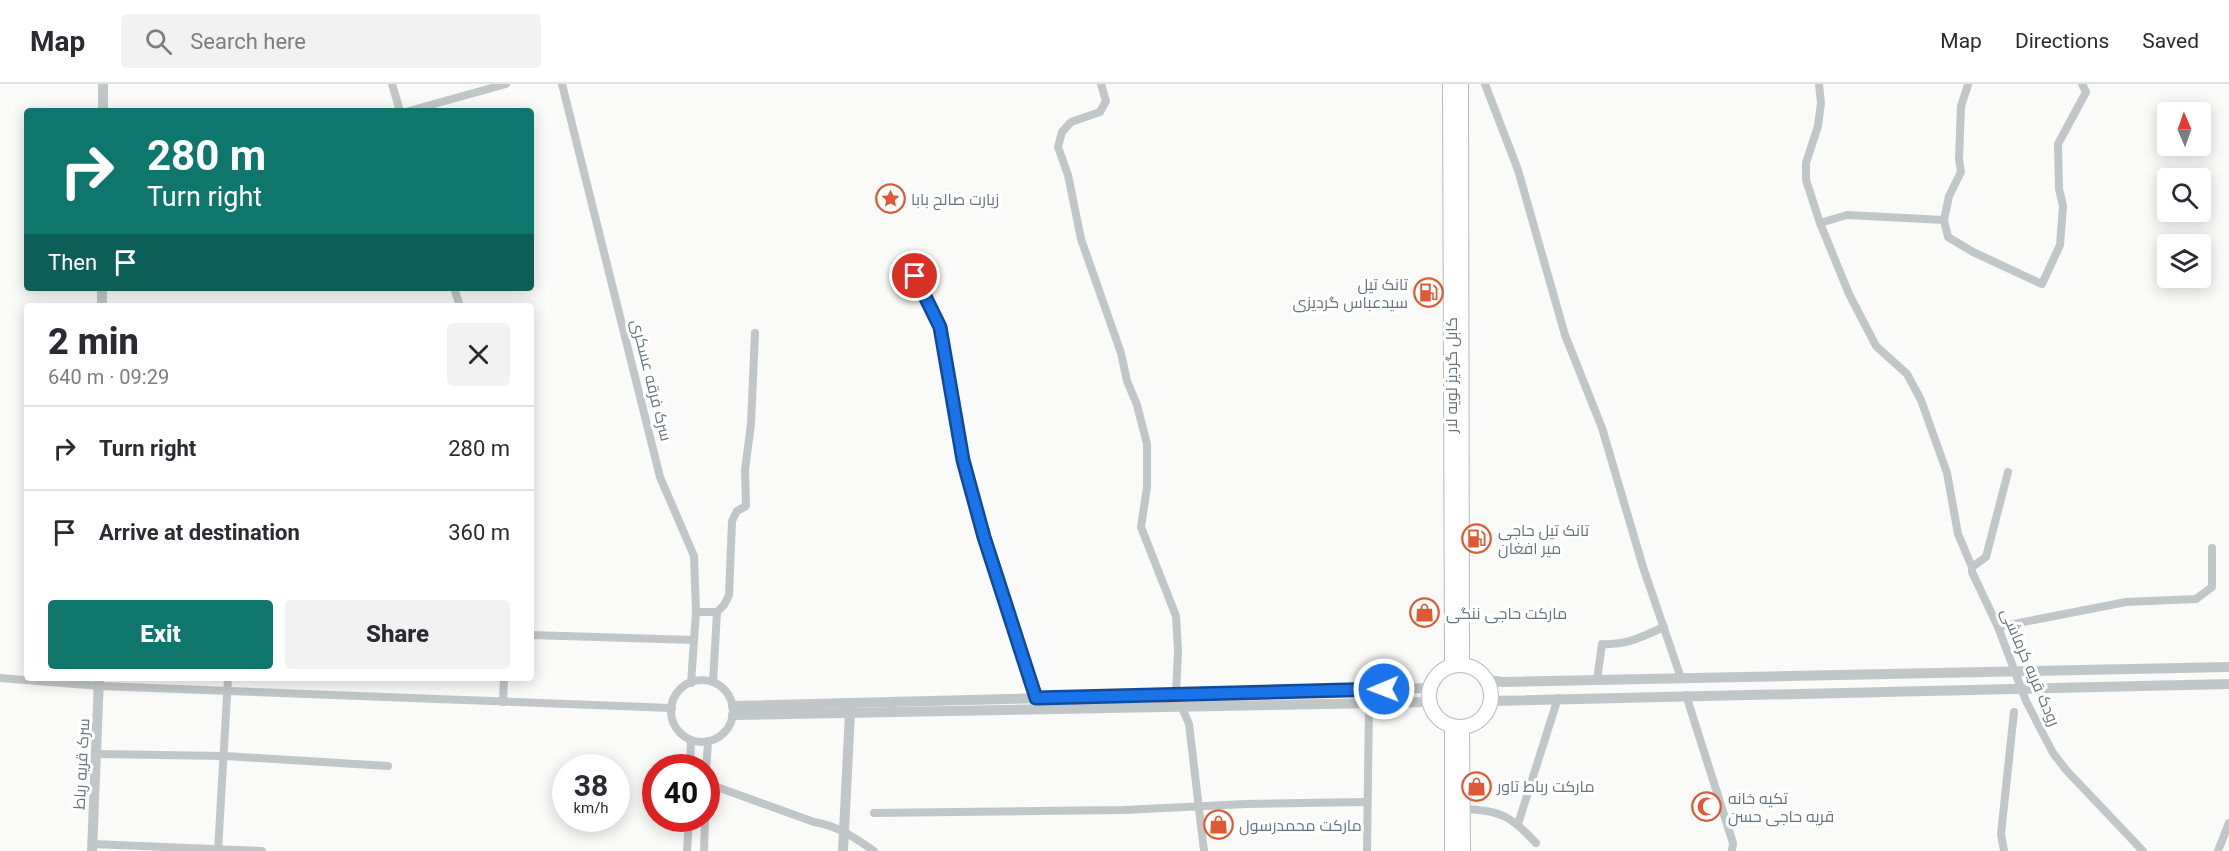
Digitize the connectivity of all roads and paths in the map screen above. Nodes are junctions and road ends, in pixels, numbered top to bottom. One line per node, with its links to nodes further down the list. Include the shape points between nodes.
1 (103, 84): 12 (street)
2 (392, 84): 13 (street)
3 (506, 84): 14 (street)
4 (562, 84): 22 (street, سرک فرقه عسکری, via 660,477 694,556)
5 (1101, 84): 46 (street, via 1106,101 1100,112 1071,122 1062,132 1058,147 1081,239 1148,444 1141,527 1176,616)
6 (1450, 84): 28 (highway, کابل گردیز لویه لار)
7 (1461, 84): 28 (highway, کابل گردیز لویه لار)
8 (1485, 84): 24 (street, via 1518,170 1565,335 1602,428)
9 (1819, 84): 16 (street, رودک قریه کرماشی, via 1818,126 1806,163 1806,180)
10 (1968, 84): 15 (street, via 1961,106 1961,172 1949,196)
11 (2082, 84): 15 (street, via 2086,92 2058,144 2063,206 2060,245 2042,284 1948,237)
12 (103, 108)
13 (399, 108)
14 (420, 108)
15 (1944, 220): 16 (street, via 1847,215)
16 (1820, 223): 21 (street, رودک قریه کرماشی, via 1849,294 1876,346 1907,374 1921,400 1947,473 1958,534)
17 (915, 276): 48 (street, via 940,327 963,460)
18 (755, 333): 23 (street, via 746,506 736,511 732,521 729,595)
19 (2008, 472): 21 (street, via 1986,558)
20 (2212, 548): 25 (street, via 2212,587 2196,599 2127,602)
21 (1972, 567): 25 (street, رودک قریه کرماشی)
22 (696, 612): 23 (street); 27 (street, سرک فرقه عسکری)
23 (717, 612): 41 (street)
24 (1664, 627): 32 (street); 35 (street, via 1617,645 1602,644)
25 (1998, 627): 30 (street, رودک قریه کرماشی)
26 (534, 635): 27 (street)
27 (693, 640): 40 (street, سرک فرقه عسکری)
28 (1457, 665): 34 (highway, via 1479,671); 43 (highway, via 1435,677)
29 (2229, 667): 30 (street)
30 (2015, 671): 32 (street); 44 (street, رودک قریه کرماشی)
31 (0, 678): 33 (street)
32 (1681, 678): 35 (street)
33 (24, 679)
34 (1488, 680): 35 (street); 50 (highway)
35 (1597, 680)
36 (75, 681): 39 (street)
37 (228, 681): 45 (street)
38 (504, 681): 51 (street)
39 (100, 682): 45 (street); 62 (street, سرک قریه رباط)
40 (691, 682): 41 (street); 55 (street, via 678,692)
41 (713, 682): 56 (street, via 726,691)
42 (2229, 684): 44 (street)
43 (1430, 688): 46 (street); 52 (highway)
44 (2021, 688): 47 (street); 91 (street, رودک قریه کرماشی, via 2053,753)
45 (228, 690): 51 (street); 65 (street)
46 (1176, 694): 48 (street); 54 (street)
47 (1686, 695): 49 (street); 89 (street, via 1733,843)
48 (1036, 698): 56 (street)
49 (1557, 698): 50 (street); 73 (street)
50 (1491, 700): 59 (highway, via 1481,719)
51 (503, 702): 55 (street)
52 (1430, 702): 53 (street); 59 (highway, via 1435,715)
53 (1369, 703): 54 (street); 68 (street)
54 (1182, 707): 58 (street); 69 (street, via 1189,724)
55 (672, 708): 60 (street, via 677,729)
56 (733, 710): 58 (street); 61 (street, via 725,732)
57 (2014, 712): 90 (street, via 2001,834)
58 (850, 713): 74 (street)
59 (1457, 726): 70 (highway); 87 (highway)
60 (691, 740): 61 (street); 63 (street)
61 (708, 741): 64 (street)
62 (96, 754): 65 (street); 78 (street, سرک قریه رباط)
63 (690, 754)
64 (707, 754)
65 (225, 756): 66 (street); 79 (street)
66 (388, 766)
67 (720, 788): 74 (street)
68 (1367, 802): 69 (street); 86 (street)
69 (1200, 806): 71 (street); 85 (street)
70 (1463, 809): 73 (street, via 1489,810); 88 (highway)
71 (874, 813)
72 (2229, 823): 92 (street)
73 (1518, 824): 77 (street)
74 (844, 831): 83 (street); 84 (street)
75 (688, 832): 81 (street)
76 (705, 832): 82 (street)
77 (1536, 843)
78 (92, 848): 79 (street)
79 (219, 850): 80 (street)
80 (262, 851)
81 (687, 851)
82 (704, 851)
83 (843, 851)
84 (874, 851)
85 (1204, 851)
86 (1367, 851)
87 (1452, 851)
88 (1463, 851)
89 (1732, 851)
90 (2004, 851)
91 (2143, 851)
92 (2218, 851)

